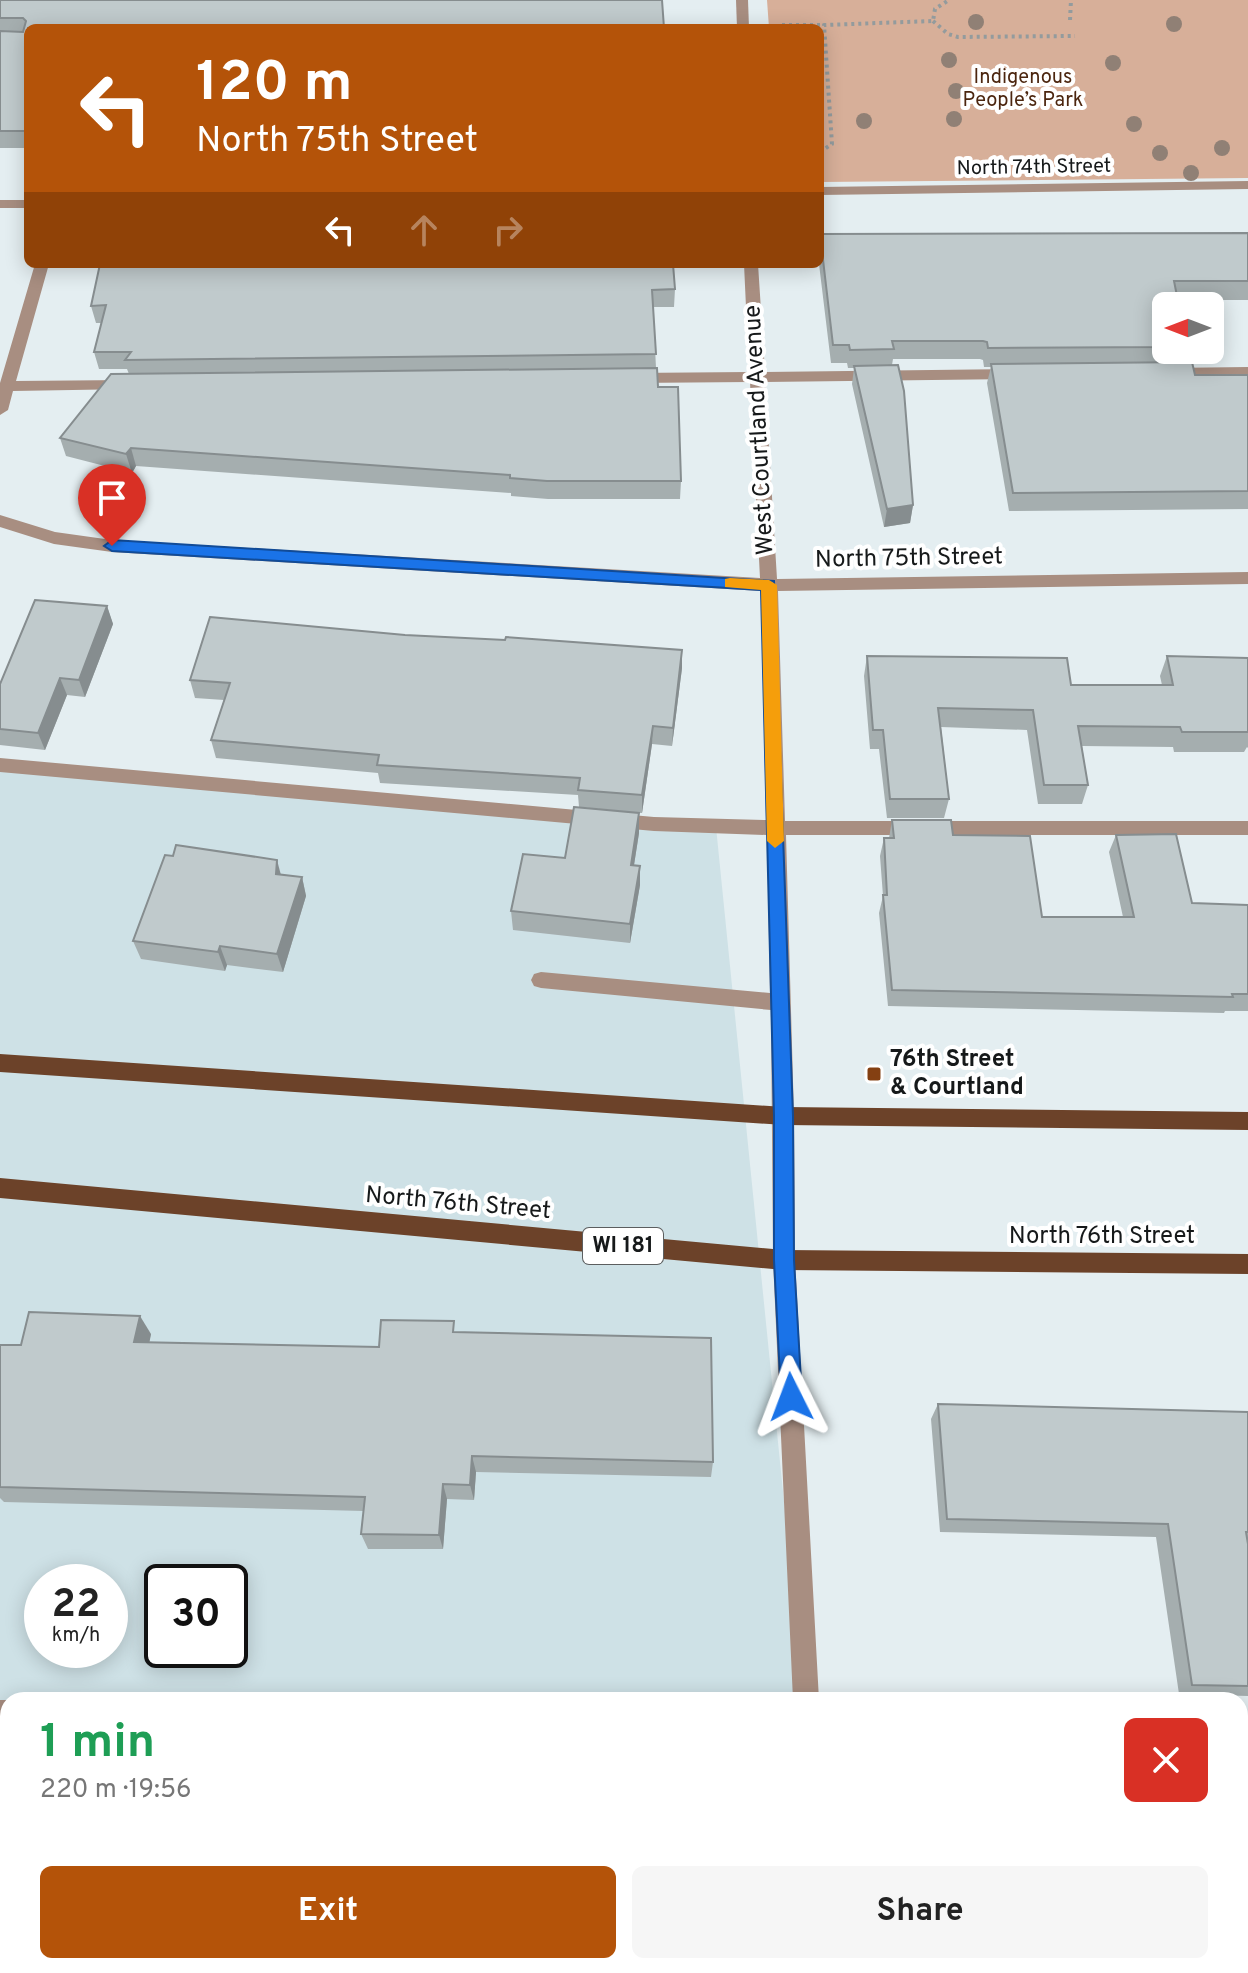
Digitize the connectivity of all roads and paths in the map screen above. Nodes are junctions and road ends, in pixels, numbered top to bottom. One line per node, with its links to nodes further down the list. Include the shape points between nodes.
1 (742, 0): 6 (street)
2 (949, 0): 5 (path, via 935,9)
3 (1071, 0): 4 (path)
4 (1070, 20)
5 (933, 21): 7 (path); 8 (path, via 958,37)
6 (743, 24)
7 (824, 25): 9 (path, via 832,144)
8 (1075, 36)
9 (824, 149)
10 (1248, 185): 11 (street, North 74th Street)
11 (824, 191)
12 (0, 204): 13 (street)
13 (24, 204)
14 (41, 268): 22 (street)
15 (751, 268): 19 (street, West Courtland Avenue)
16 (1248, 372): 17 (street)
17 (1153, 373)
18 (1027, 374): 19 (street)
19 (757, 377): 20 (street); 26 (street, West Courtland Avenue)
20 (610, 379)
21 (136, 385): 22 (street)
22 (7, 386): 23 (street)
23 (0, 410)
24 (0, 521): 26 (street, North 75th Street, via 54,538 112,546)
25 (1248, 578): 26 (street, North 75th Street)
26 (769, 585): 28 (street, West Courtland Avenue)
27 (0, 765): 28 (street, via 515,813)
28 (775, 828): 29 (street); 31 (street, West Courtland Avenue)
29 (1248, 828)
30 (541, 980): 31 (street)
31 (779, 1002): 33 (street, West Courtland Avenue)
32 (0, 1063): 33 (main road)
33 (784, 1116): 34 (main road); 36 (street, West Courtland Avenue)
34 (1248, 1121)
35 (0, 1188): 36 (main road, North 76th Street / WI 181)
36 (784, 1260): 37 (main road, North 76th Street / WI 181); 38 (street, West Courtland Avenue)
37 (1248, 1264)
38 (806, 1692)

